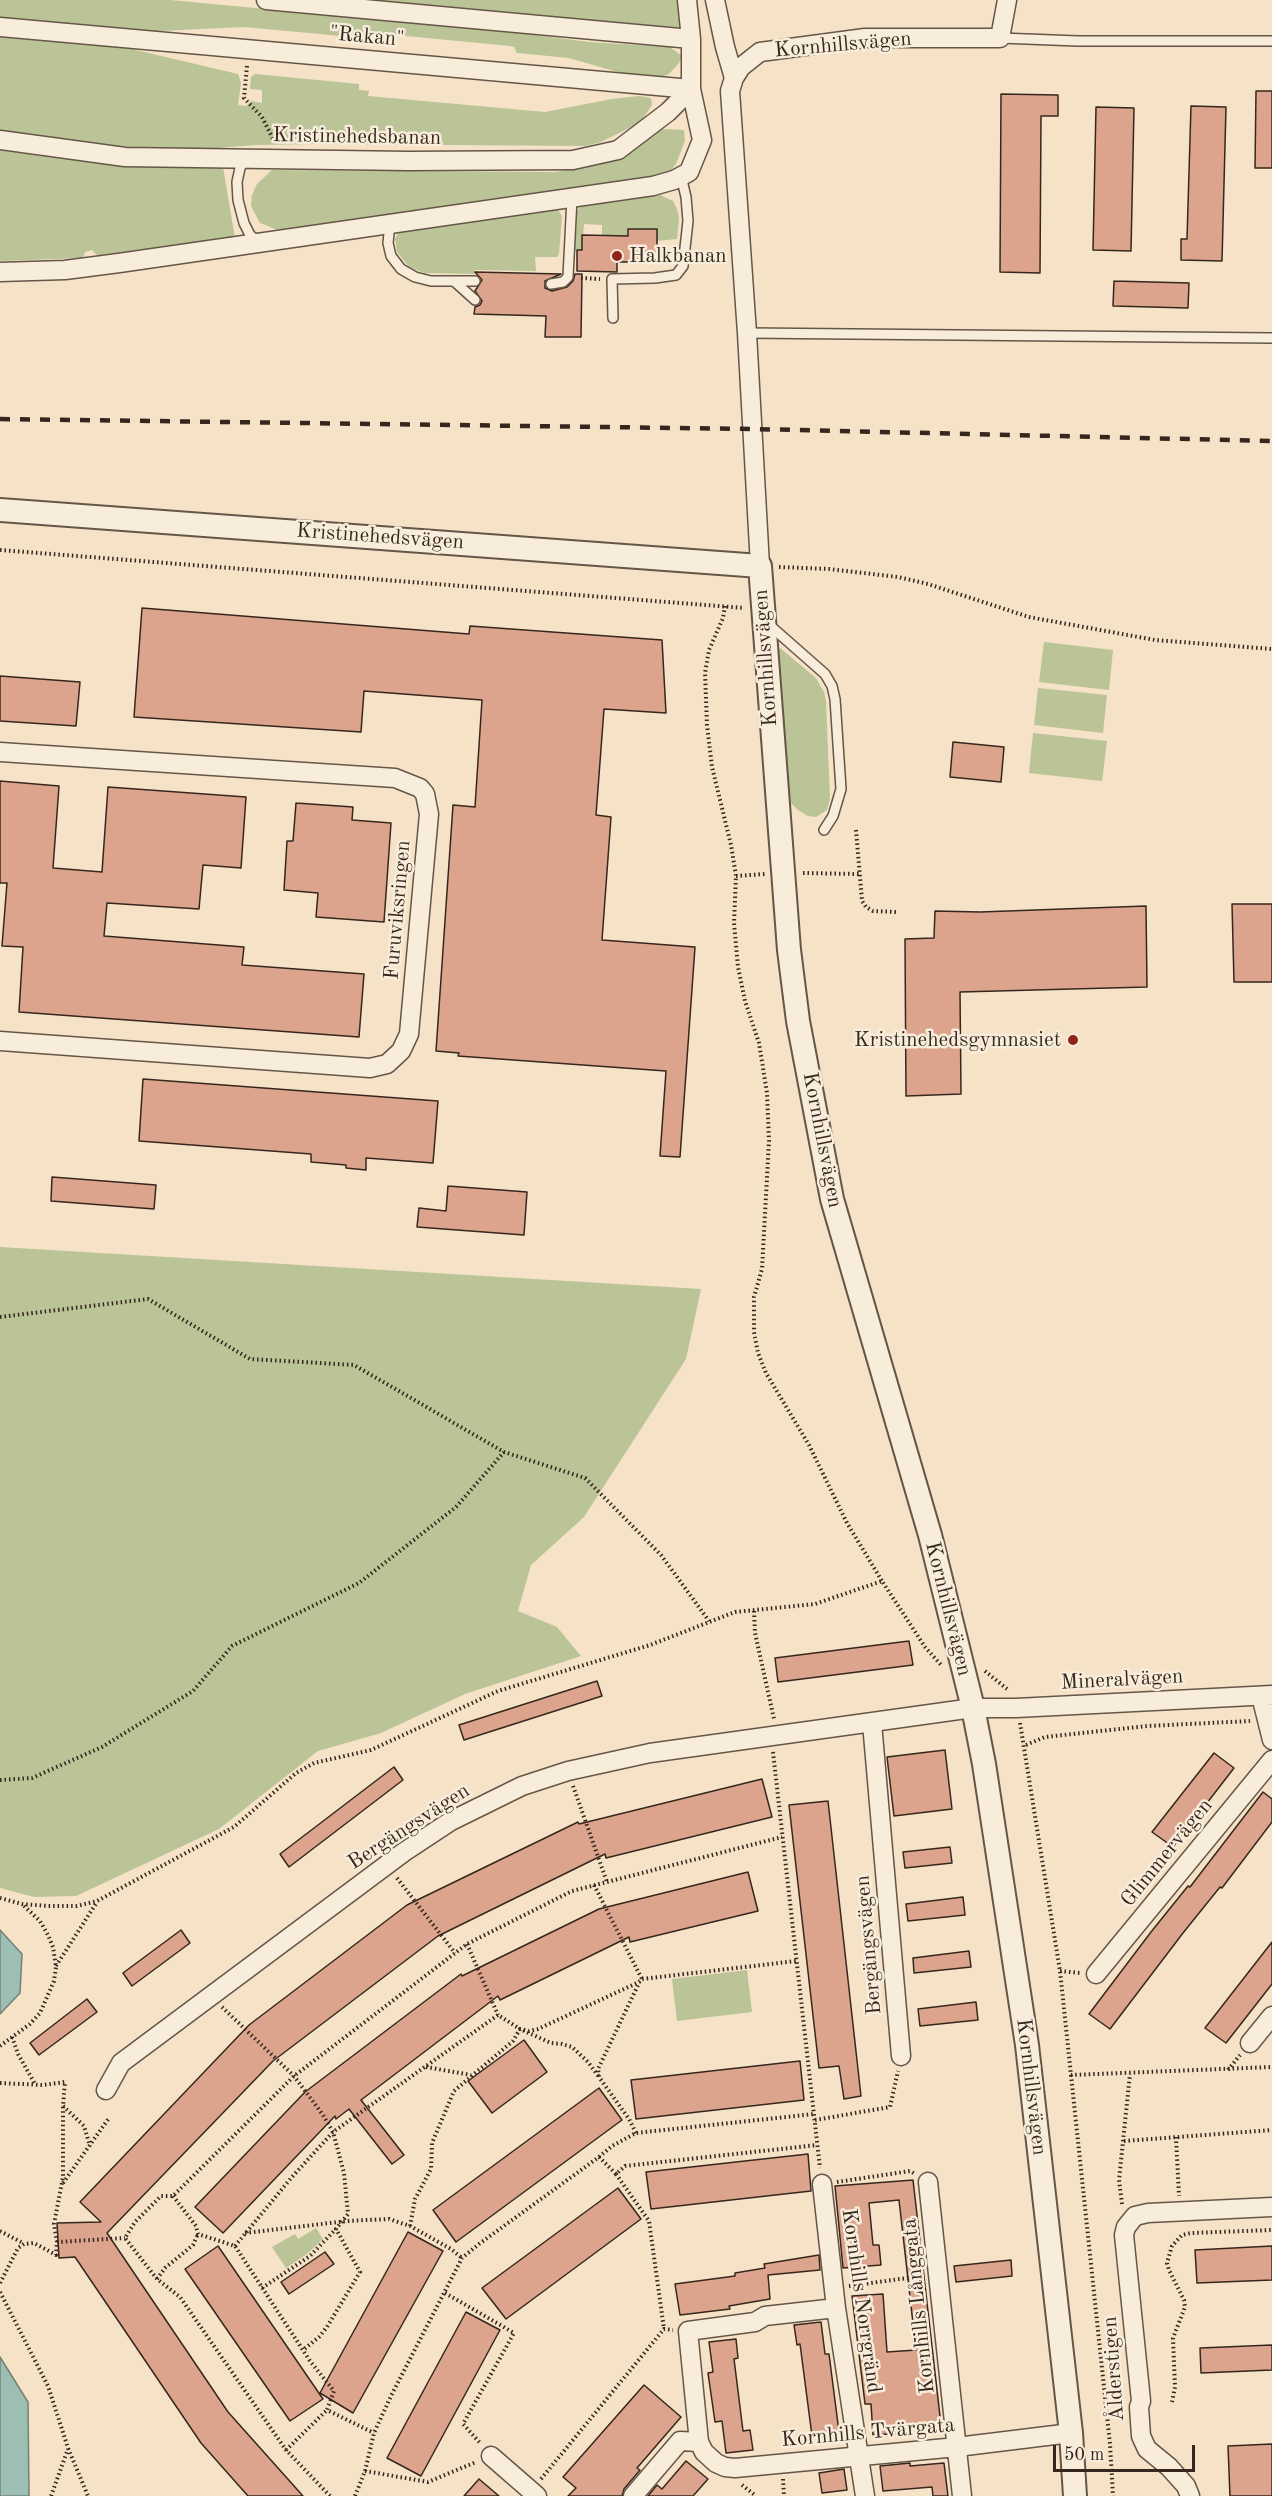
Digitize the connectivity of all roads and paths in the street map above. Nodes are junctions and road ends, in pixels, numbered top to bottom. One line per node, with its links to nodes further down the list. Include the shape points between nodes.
1 (266, 0): 7 (street)
2 (687, 0): 7 (street)
3 (715, 0): 10 (street)
4 (1007, 0): 6 (street)
5 (0, 27): 9 (street, "Rakan")
6 (999, 38): 8 (lane); 10 (street, Kornhillsvägen, via 865,38 760,52)
7 (691, 39): 11 (street)
8 (1272, 41)
9 (250, 49): 11 (street, "Rakan"); 14 (path, via 244,98 254,106 274,138)
10 (734, 78): 27 (street, Kornhillsvägen, via 730,92)
11 (691, 89): 14 (street, Kristinehedsbanan, via 644,132 618,150 598,156 556,160); 15 (street, via 702,140 689,172)
12 (0, 140): 13 (street, Kristinehedsbanan, via 125,157)
13 (246, 158): 14 (street, Kristinehedsbanan); 18 (lane, via 237,182 238,200 250,235)
14 (277, 159)
15 (681, 176): 16 (street, via 653,186); 21 (lane, via 688,221 683,266 676,275)
16 (572, 198): 17 (street); 20 (lane)
17 (390, 224): 18 (street); 23 (lane, via 388,243 401,269 415,277)
18 (259, 242): 19 (street, via 65,270)
19 (0, 273)
20 (568, 277): 21 (path); 24 (lane)
21 (612, 279): 26 (lane)
22 (475, 281): 23 (lane)
23 (455, 282): 25 (lane)
24 (551, 284)
25 (475, 300)
26 (613, 318)
27 (747, 333): 28 (lane); 31 (street, Kornhillsvägen)
28 (1272, 338)
29 (0, 510): 31 (street, Kristinehedsvägen)
30 (0, 550): 32 (path)
31 (760, 566): 33 (street, Kornhillsvägen); 34 (path, via 898,577 1029,617 1155,640)
32 (725, 606): 33 (path); 42 (path, via 705,673 707,725 712,767 736,876 734,923 738,967 759,1043 767,1092 769,1141 762,1269 754,1297 754,1332 766,1373)
33 (763, 614): 36 (lane, via 825,674 832,686 841,789); 45 (street, Kornhillsvägen, via 798,1021 832,1199 930,1535)
34 (1272, 649)
35 (0, 752): 39 (street, Furuviksringen, via 395,778 420,788 429,814 409,1034 401,1051 387,1064 370,1068)
36 (824, 830)
37 (856, 830): 38 (path, via 862,901 873,911)
38 (896, 912)
39 (0, 1041)
40 (0, 1317): 41 (path, via 148,1299 250,1359 354,1365)
41 (504, 1452): 44 (path, via 585,1478 661,1555); 56 (path, via 456,1507 359,1583 232,1646 193,1691 102,1747 32,1778)
42 (882, 1581): 43 (path, via 814,1604); 45 (path, via 937,1662 948,1670)
43 (754, 1611): 44 (path, via 735,1612); 51 (path, via 755,1633 775,1724)
44 (709, 1621): 62 (path, via 650,1645 498,1691 371,1750 314,1763 296,1773 234,1827)
45 (963, 1668): 47 (street, Kornhillsvägen); 48 (path, via 981,1667 1011,1693)
46 (1267, 1696): 48 (street, Mineralvägen); 49 (street)
47 (973, 1708): 48 (street, Mineralvägen); 50 (street, Bergängsvägen); 134 (street, Kornhillsvägen, via 1027,2045)
48 (1016, 1708): 53 (path)
49 (1267, 1720): 52 (street); 53 (path, via 1147,1726 1044,1737)
50 (872, 1723): 51 (street, Bergängsvägen); 77 (street, Bergängsvägen)
51 (771, 1736): 55 (street, Bergängsvägen, via 650,1753); 57 (path)
52 (1272, 1740)
53 (1026, 1745): 82 (path, via 1060,1971)
54 (1272, 1760): 68 (street, Glimmervägen)
55 (568, 1771): 58 (street, Bergängsvägen, via 485,1803); 59 (path)
56 (0, 1780)
57 (783, 1838): 59 (path); 66 (path)
58 (387, 1865): 65 (path); 70 (street, Bergängsvägen)
59 (607, 1882): 60 (path)
60 (594, 1885): 64 (path, via 572,1891); 69 (path)
61 (0, 1898): 63 (path)
62 (98, 1901): 63 (path, via 77,1906); 67 (path)
63 (22, 1904): 67 (path, via 48,1935)
64 (467, 1944): 65 (path); 71 (path)
65 (455, 1953): 83 (path)
66 (796, 1961): 69 (path); 89 (path)
67 (56, 1967): 74 (path, via 40,2013)
68 (1096, 1974)
69 (641, 1980): 73 (path, via 538,2029); 84 (path, via 600,2061)
70 (211, 1996): 83 (path); 87 (street, Bergängsvägen, via 122,2063)
71 (498, 2015): 73 (path); 78 (path)
72 (1272, 2016): 75 (street)
73 (520, 2030): 81 (path, via 513,2041); 84 (path, via 572,2047)
74 (12, 2037): 76 (path); 86 (path)
75 (1250, 2043)
76 (0, 2046)
77 (901, 2056): 91 (path, via 890,2107)
78 (425, 2067): 81 (path); 93 (path)
79 (1272, 2067): 80 (path)
80 (1131, 2074): 82 (path); 96 (path)
81 (471, 2075): 109 (path, via 454,2091 436,2131 431,2169 416,2199)
82 (1071, 2075): 151 (path)
83 (294, 2076): 93 (path); 104 (path)
84 (599, 2077): 94 (path)
85 (0, 2083): 86 (path)
86 (36, 2084): 88 (path, via 65,2082)
87 (106, 2090)
88 (63, 2106): 98 (path, via 84,2126); 102 (path)
89 (814, 2114): 91 (path); 94 (path)
90 (109, 2118): 98 (path)
91 (815, 2120): 97 (path)
92 (1272, 2130): 95 (path)
93 (333, 2132): 108 (path, via 349,2204); 114 (path)
94 (636, 2133): 99 (path)
95 (1176, 2137): 96 (path); 106 (path)
96 (1124, 2141): 107 (path, via 1119,2180 1122,2204)
97 (817, 2145): 100 (path, via 625,2166); 103 (path)
98 (90, 2146): 102 (path)
99 (599, 2157): 100 (path); 119 (path)
100 (616, 2174): 128 (path, via 649,2222)
101 (928, 2182): 103 (path, via 910,2171); 120 (street, Kornhills Långgata)
102 (62, 2183): 116 (path, via 54,2224)
103 (822, 2184): 124 (street, Kornhills Norrgränd)
104 (173, 2196): 113 (path); 115 (path, via 161,2196)
105 (1272, 2207): 106 (street)
106 (1180, 2211): 107 (street, via 1148,2213)
107 (1130, 2220): 152 (street, Ålderstigen, via 1124,2235 1141,2436 1147,2449 1182,2480)
108 (344, 2221): 109 (path, via 389,2218); 110 (path); 114 (path)
109 (410, 2226): 119 (path)
110 (336, 2229): 123 (path, via 310,2256); 130 (path, via 360,2272 327,2327)
111 (1272, 2230): 131 (path, via 1191,2233 1182,2235 1172,2246 1167,2263 1185,2307 1173,2338)
112 (0, 2231): 117 (path)
113 (198, 2234): 118 (path); 121 (path, via 193,2245)
114 (244, 2234): 118 (path)
115 (125, 2238): 116 (path); 121 (path)
116 (57, 2242): 117 (path, via 56,2255 34,2243)
117 (24, 2244): 122 (path, via 18,2248)
118 (235, 2246): 123 (path)
119 (462, 2259): 126 (path)
120 (938, 2274): 124 (path); 136 (street, Kornhills Långgata)
121 (157, 2279): 138 (path, via 180,2297)
122 (0, 2283)
123 (262, 2288): 130 (path)
124 (834, 2288): 127 (street, Kornhills Norrgränd)
125 (0, 2292): 137 (path, via 48,2386)
126 (445, 2293): 133 (path); 140 (path, via 514,2332 464,2424)
127 (836, 2308): 129 (street); 139 (street, Kornhills Norrgränd)
128 (664, 2329): 129 (path); 142 (path)
129 (688, 2331): 135 (street)
130 (303, 2350): 132 (path, via 334,2391)
131 (1172, 2402)
132 (327, 2410): 133 (path); 138 (path)
133 (374, 2433): 141 (path)
134 (1071, 2433): 136 (street, Kornhills Tvärgata); 150 (street, Kornhillsvägen)
135 (699, 2442): 139 (street, Kornhills Tvärgata, via 704,2452 725,2467); 147 (street, via 680,2441)
136 (957, 2447): 139 (street, Kornhills Tvärgata); 149 (street, Kornhills Långgata)
137 (68, 2448): 143 (path); 144 (path)
138 (286, 2450): 145 (path)
139 (860, 2455): 148 (street, Kornhills Norrgränd)
140 (491, 2456): 141 (path, via 428,2482); 142 (street)
141 (365, 2471): 146 (path)
142 (534, 2494)
143 (51, 2496)
144 (88, 2496)
145 (330, 2496)
146 (355, 2496)
147 (633, 2496)
148 (865, 2496)
149 (962, 2496)
150 (1075, 2496)
151 (1113, 2496)
152 (1190, 2496)

